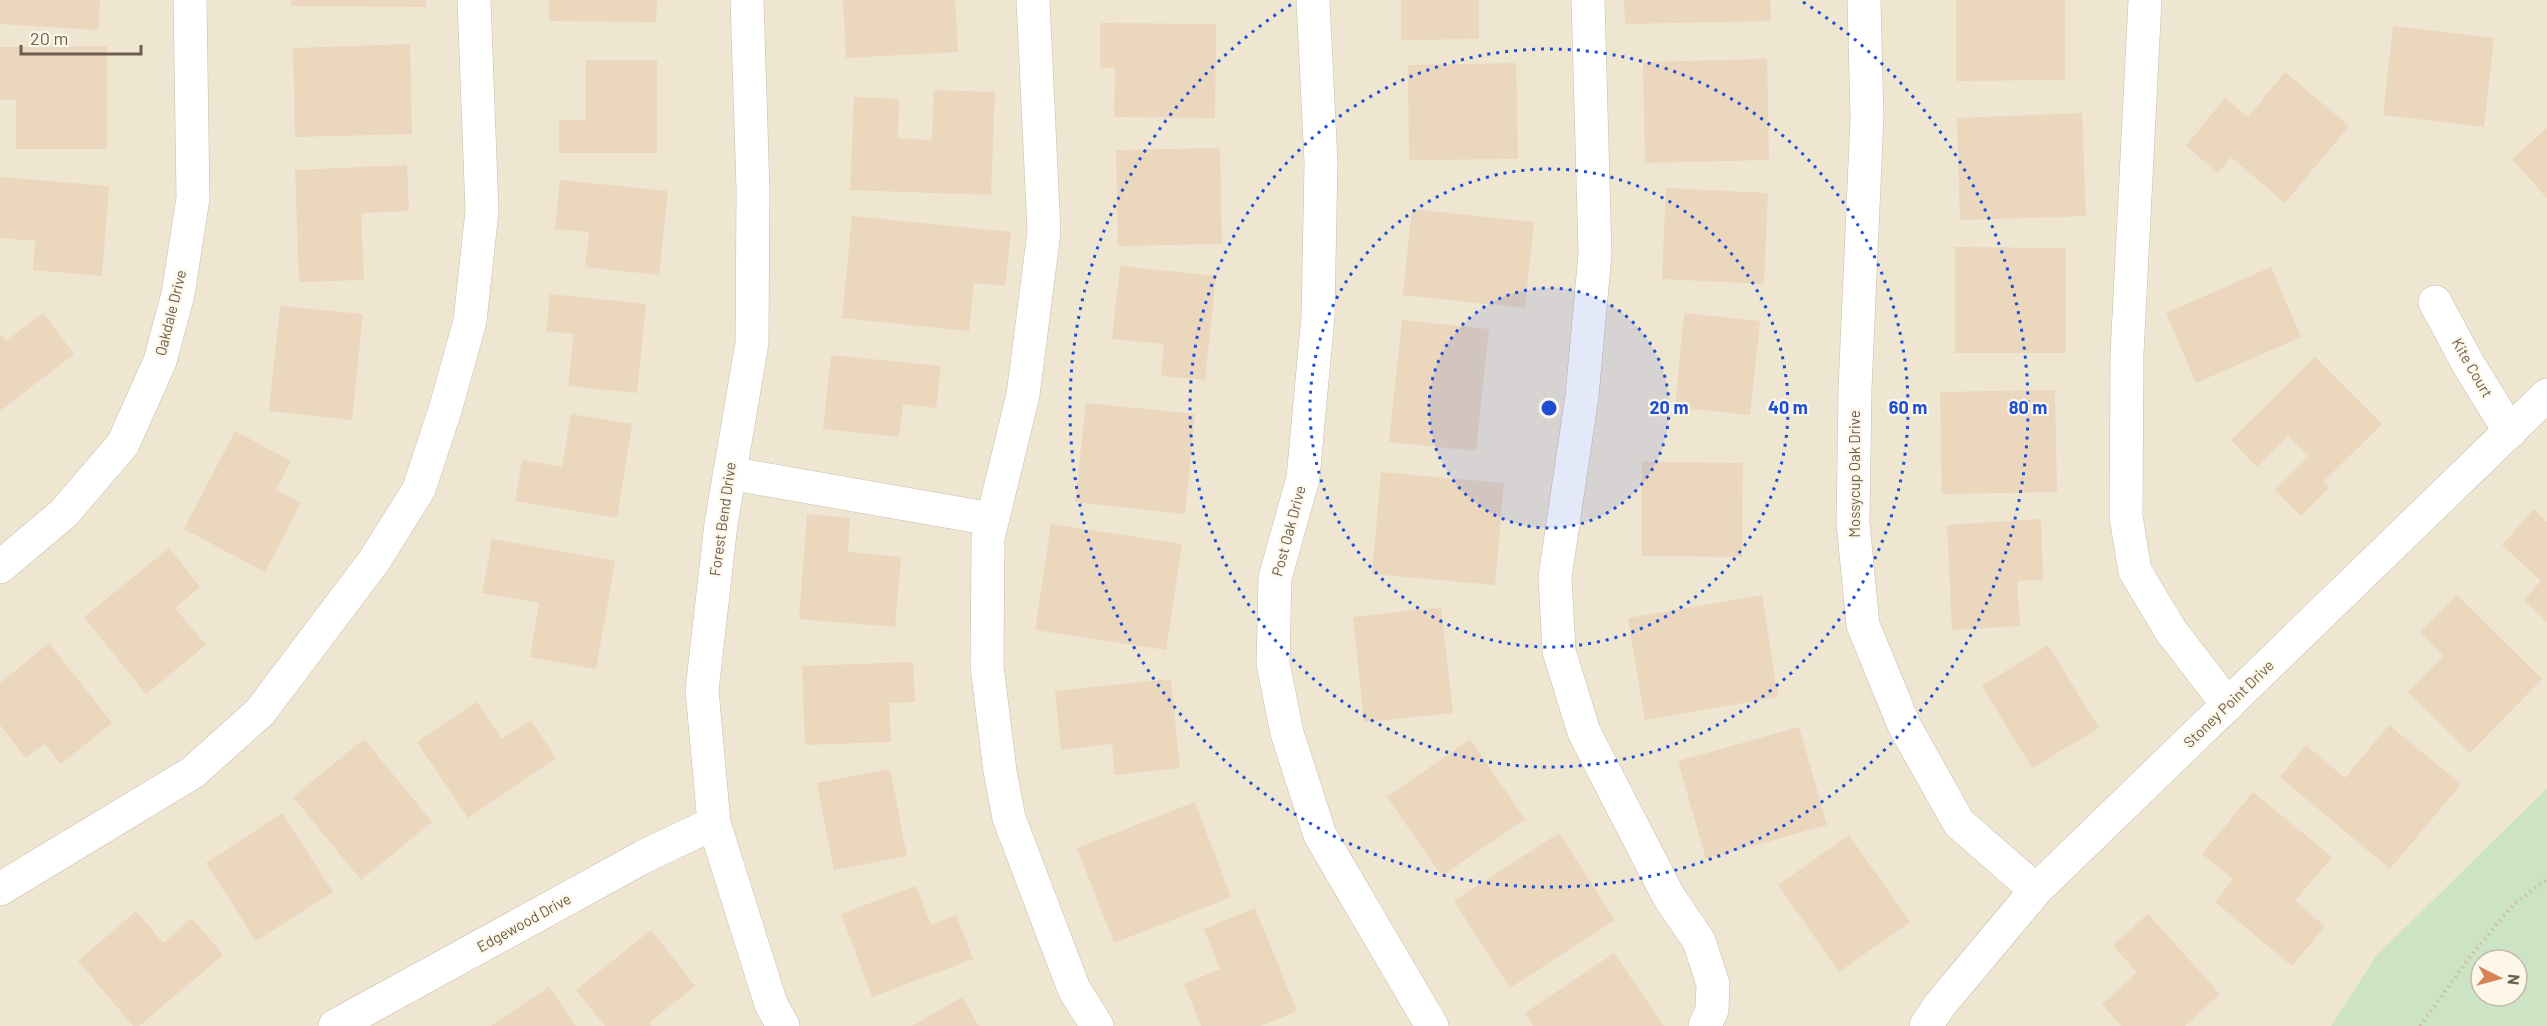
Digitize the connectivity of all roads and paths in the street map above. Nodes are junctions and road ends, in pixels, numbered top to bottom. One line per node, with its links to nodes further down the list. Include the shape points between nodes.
1 (190, 0): 14 (street, Oakdale Drive, via 194,198 178,294 160,362 123,444 64,513)
2 (474, 0): 18 (street, via 482,211 470,321 418,489 374,561 260,712 192,773)
3 (747, 0): 12 (street, Forest Bend Drive, via 753,190 752,343)
4 (1033, 0): 13 (street, via 1044,232 1023,395)
5 (1313, 0): 23 (street, Post Oak Drive, via 1321,163 1318,316 1303,478 1275,578 1273,663 1287,733 1320,835)
6 (1588, 0): 24 (street, via 1595,254 1582,396 1555,577 1559,651 1584,732 1669,897 1699,941 1713,984 1712,1010)
7 (1864, 0): 19 (street, Mossycup Oak Drive, via 1867,117 1853,523 1863,625 1904,725 1959,823)
8 (2145, 0): 15 (street, via 2127,354 2126,517 2135,571 2171,631)
9 (2435, 302): 11 (street, Kite Court)
10 (2547, 395): 11 (street, Stoney Point Drive)
11 (2510, 432): 15 (street, Stoney Point Drive)
12 (729, 472): 13 (street); 16 (street, Forest Bend Drive, via 702,690)
13 (991, 519): 22 (street, via 986,584 987,666 1009,818 1074,989)
14 (0, 567)
15 (2228, 705): 19 (street, Stoney Point Drive)
16 (714, 823): 20 (street, Edgewood Drive, via 644,857); 21 (street, Forest Bend Drive, via 771,1005)
17 (2547, 879): 26 (path, via 2512,906)
18 (0, 889)
19 (2036, 890): 25 (street, Stoney Point Drive)
20 (335, 1026)
21 (783, 1026)
22 (1097, 1026)
23 (1432, 1026)
24 (1705, 1026)
25 (1926, 1026)
26 (2420, 1026)

